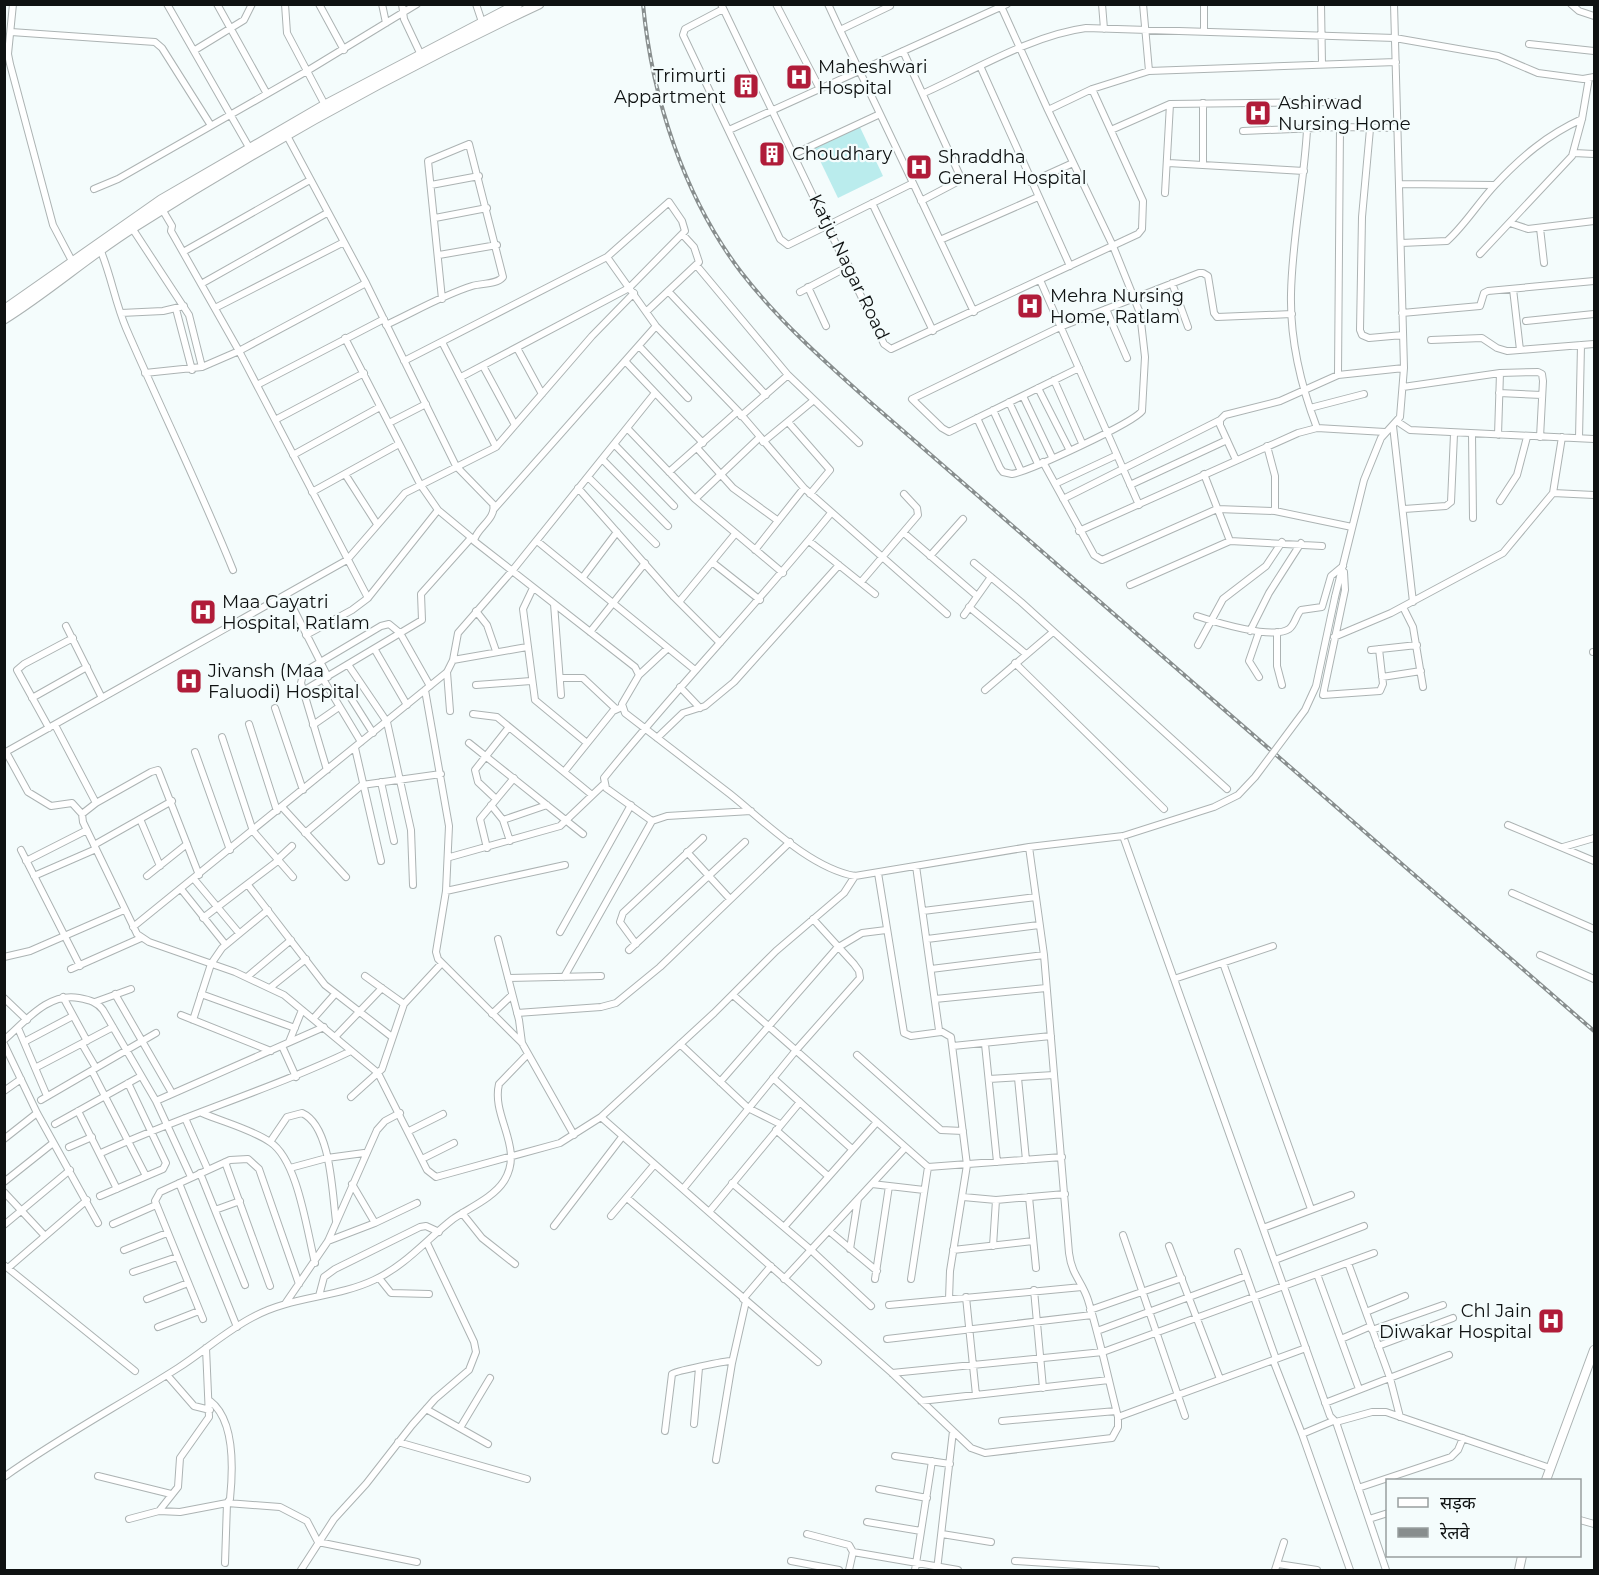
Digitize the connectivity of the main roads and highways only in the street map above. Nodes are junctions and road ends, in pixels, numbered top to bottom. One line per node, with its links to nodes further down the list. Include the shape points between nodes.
1 (518, 4): 3 (highway, via 325,105)
2 (539, 4): 3 (highway)
3 (286, 133): 4 (highway); 4 (highway, via 161,200)
4 (105, 244): 5 (highway)
5 (90, 253): 6 (highway, via 72,261); 7 (highway)
6 (4, 310)
7 (4, 319)
8 (1594, 1350): 9 (main road)
9 (1546, 1479)

